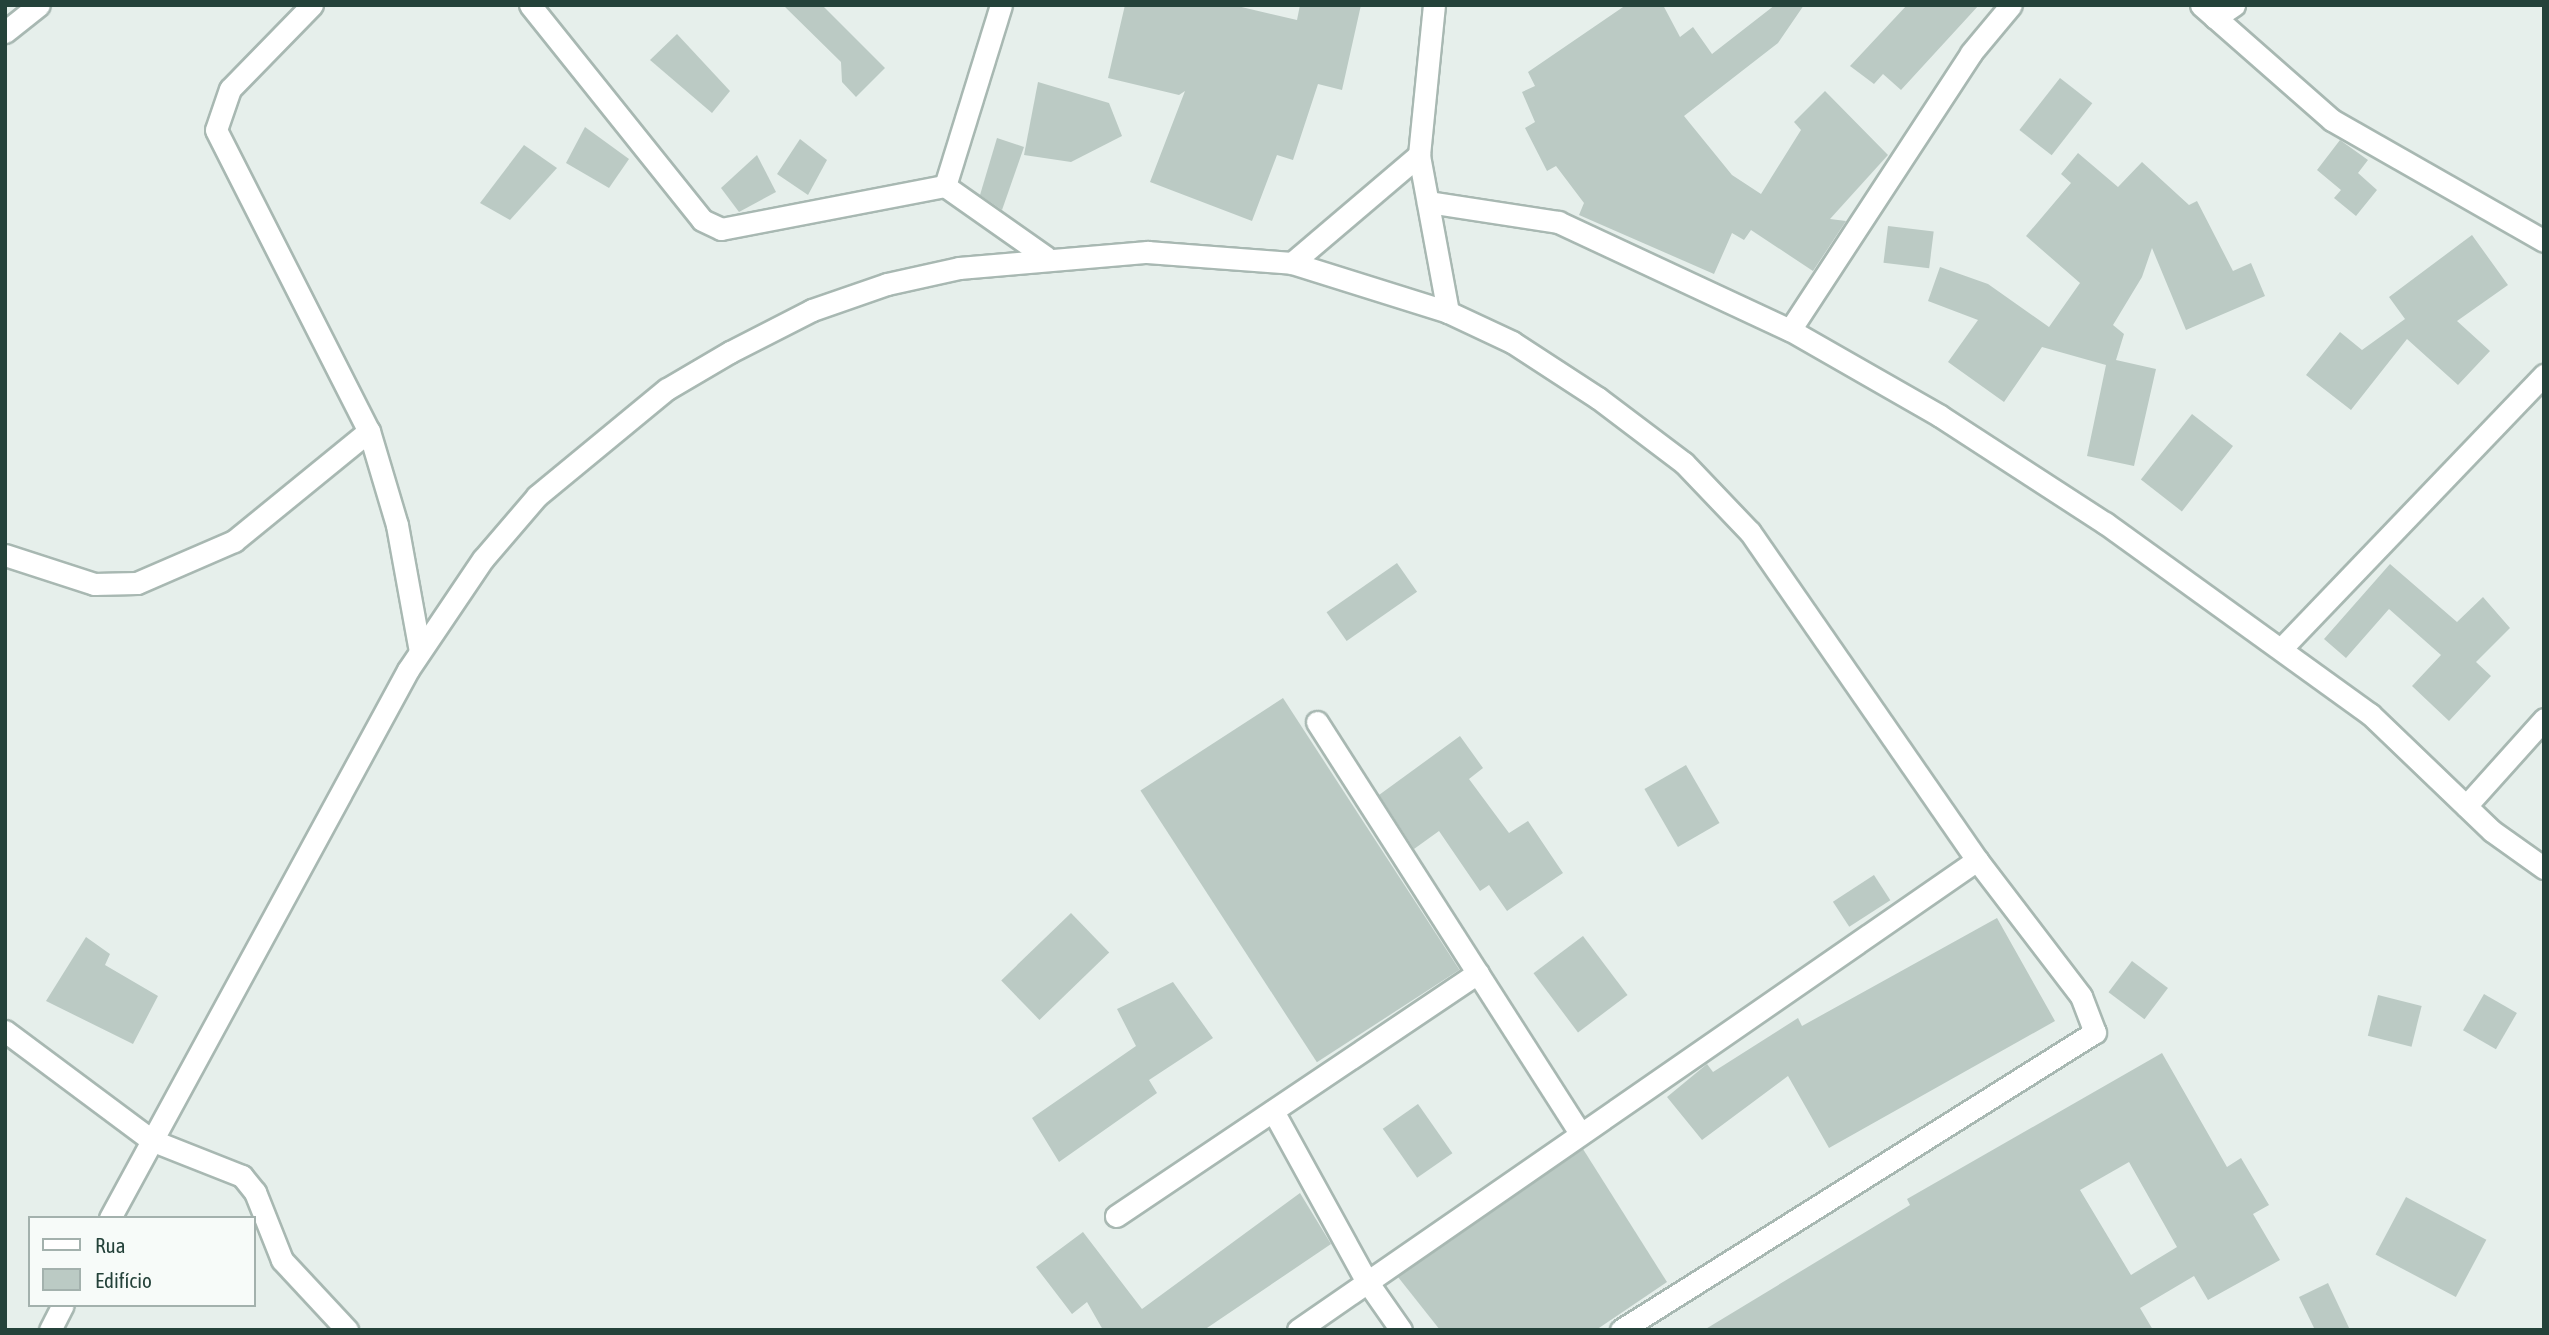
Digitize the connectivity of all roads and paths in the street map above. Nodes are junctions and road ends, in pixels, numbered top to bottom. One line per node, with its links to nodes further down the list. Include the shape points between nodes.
1 (39, 5): 9 (street)
2 (312, 5): 19 (street, via 230,89 216,130)
3 (530, 5): 11 (street, via 683,199 702,220 721,229)
4 (1001, 5): 11 (street)
5 (1434, 5): 10 (street)
6 (2011, 5): 17 (street, via 1971,53)
7 (2234, 5): 8 (street)
8 (2208, 11): 13 (street, via 2332,120)
9 (5, 32)
10 (1419, 155): 12 (street); 15 (street)
11 (945, 186): 14 (street)
12 (1429, 202): 16 (street); 17 (street, via 1558,222)
13 (2544, 241)
14 (1046, 257): 15 (street, via 1147,252); 22 (street, via 887,284 812,310 667,389 537,496 483,559)
15 (1292, 263): 16 (street)
16 (1448, 312): 26 (street, via 1512,342 1598,398 1684,463 1741,522)
17 (1790, 330): 21 (street, via 1940,416 2105,523)
18 (2544, 375): 21 (street)
19 (369, 431): 20 (street, via 234,541 138,583 94,584); 22 (street, via 397,525)
20 (5, 555)
21 (2281, 649): 25 (street, via 2370,714)
22 (420, 651): 32 (street)
23 (2544, 719): 25 (street)
24 (1317, 722): 28 (street)
25 (2466, 806): 27 (street)
26 (1976, 860): 31 (street); 41 (street, via 2081,996 2095,1032)
27 (2544, 868)
28 (1478, 973): 30 (street); 31 (street)
29 (5, 1031): 32 (street)
30 (1273, 1111): 34 (street); 35 (street)
31 (1580, 1133): 35 (street)
32 (151, 1140): 33 (street); 38 (street, via 242,1176 256,1192 282,1260)
33 (111, 1216)
34 (1116, 1216)
35 (1366, 1280): 39 (street); 40 (street)
36 (62, 1307): 37 (street)
37 (50, 1330)
38 (347, 1330)
39 (1298, 1330)
40 (1401, 1330)
41 (1621, 1330)

